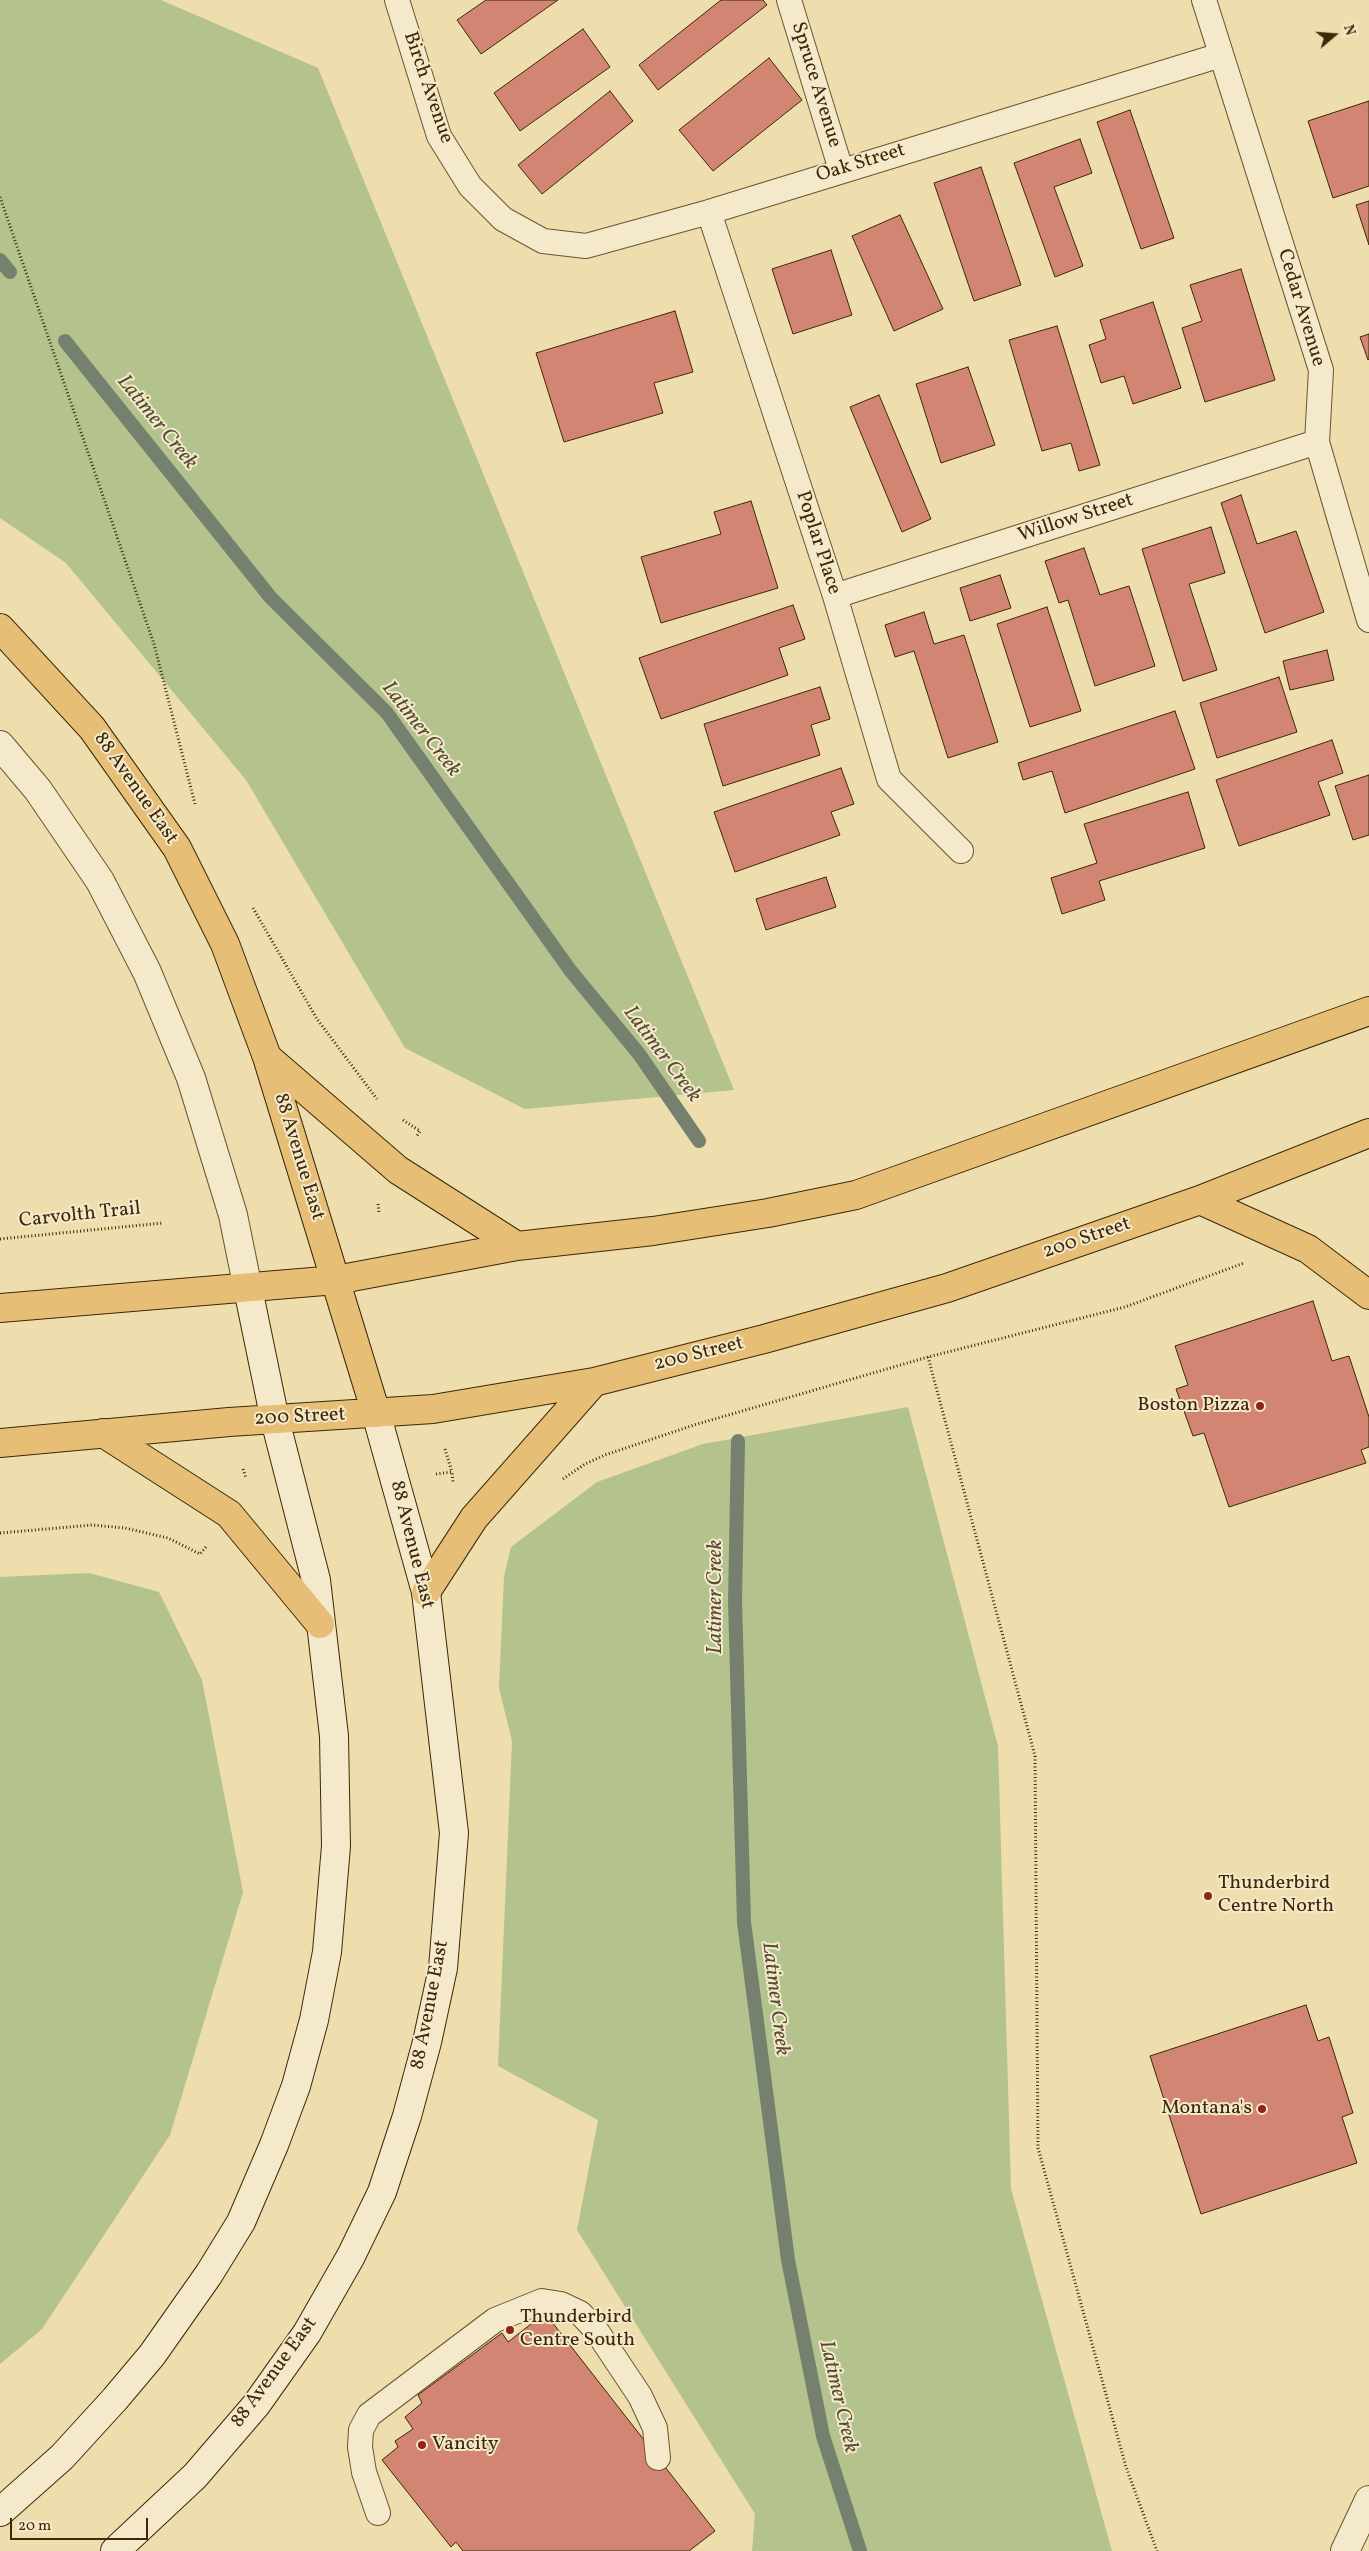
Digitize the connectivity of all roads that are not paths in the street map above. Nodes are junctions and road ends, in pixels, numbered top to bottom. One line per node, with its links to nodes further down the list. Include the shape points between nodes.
1 (397, 0): 7 (lane, Birch Avenue, via 439,136 470,186)
2 (789, 0): 5 (lane, Spruce Avenue)
3 (1204, 0): 4 (lane, Cedar Avenue)
4 (1221, 55): 5 (lane, Oak Street); 8 (lane, Cedar Avenue, via 1321,370)
5 (841, 170): 6 (lane, Oak Street)
6 (709, 212): 7 (lane, Oak Street, via 586,246 543,241); 9 (lane, Poplar Place)
7 (502, 219)
8 (1317, 442): 9 (lane, Willow Street); 10 (lane, Cedar Avenue)
9 (835, 596): 13 (lane, Poplar Place, via 888,779)
10 (1369, 620)
11 (0, 628): 15 (main road, 88 Avenue East, via 92,728 178,848 225,944)
12 (0, 745): 20 (main road, via 38,790 100,881 147,972 191,1078 233,1215)
13 (961, 851)
14 (1369, 1011): 18 (main road, via 856,1195 653,1231)
15 (267, 1057): 18 (main road, via 398,1170); 19 (main road, 88 Avenue East)
16 (1369, 1133): 17 (main road, 200 Street)
17 (1200, 1200): 21 (main road, via 1308,1249); 23 (main road, 200 Street, via 946,1288 764,1340)
18 (517, 1246): 19 (main road)
19 (336, 1280): 20 (main road); 24 (main road, 88 Avenue East)
20 (248, 1289): 22 (main road); 25 (main road)
21 (1369, 1295)
22 (0, 1308)
23 (594, 1382): 24 (main road, 200 Street, via 433,1409); 28 (main road, via 474,1518)
24 (376, 1413): 25 (main road, 200 Street); 28 (main road, 88 Avenue East)
25 (275, 1420): 26 (main road, 200 Street); 29 (main road, via 316,1580)
26 (103, 1433): 27 (main road, 200 Street); 29 (main road, via 229,1514)
27 (0, 1443)
28 (426, 1592): 34 (main road, 88 Avenue East, via 454,1833 443,1968 407,2116 382,2192 352,2256 307,2334 256,2405 195,2476)
29 (320, 1624): 32 (main road, via 334,1736 336,1846 327,1952 314,2020 296,2086 241,2222 192,2298 152,2355 115,2399 62,2457)
30 (658, 2458): 33 (lane, via 655,2428 640,2396 596,2330 580,2313 561,2304 542,2301 495,2320 369,2415 361,2430 360,2447 364,2472)
31 (1369, 2500): 35 (main road)
32 (0, 2512)
33 (378, 2513)
34 (115, 2551)
35 (1345, 2551)

